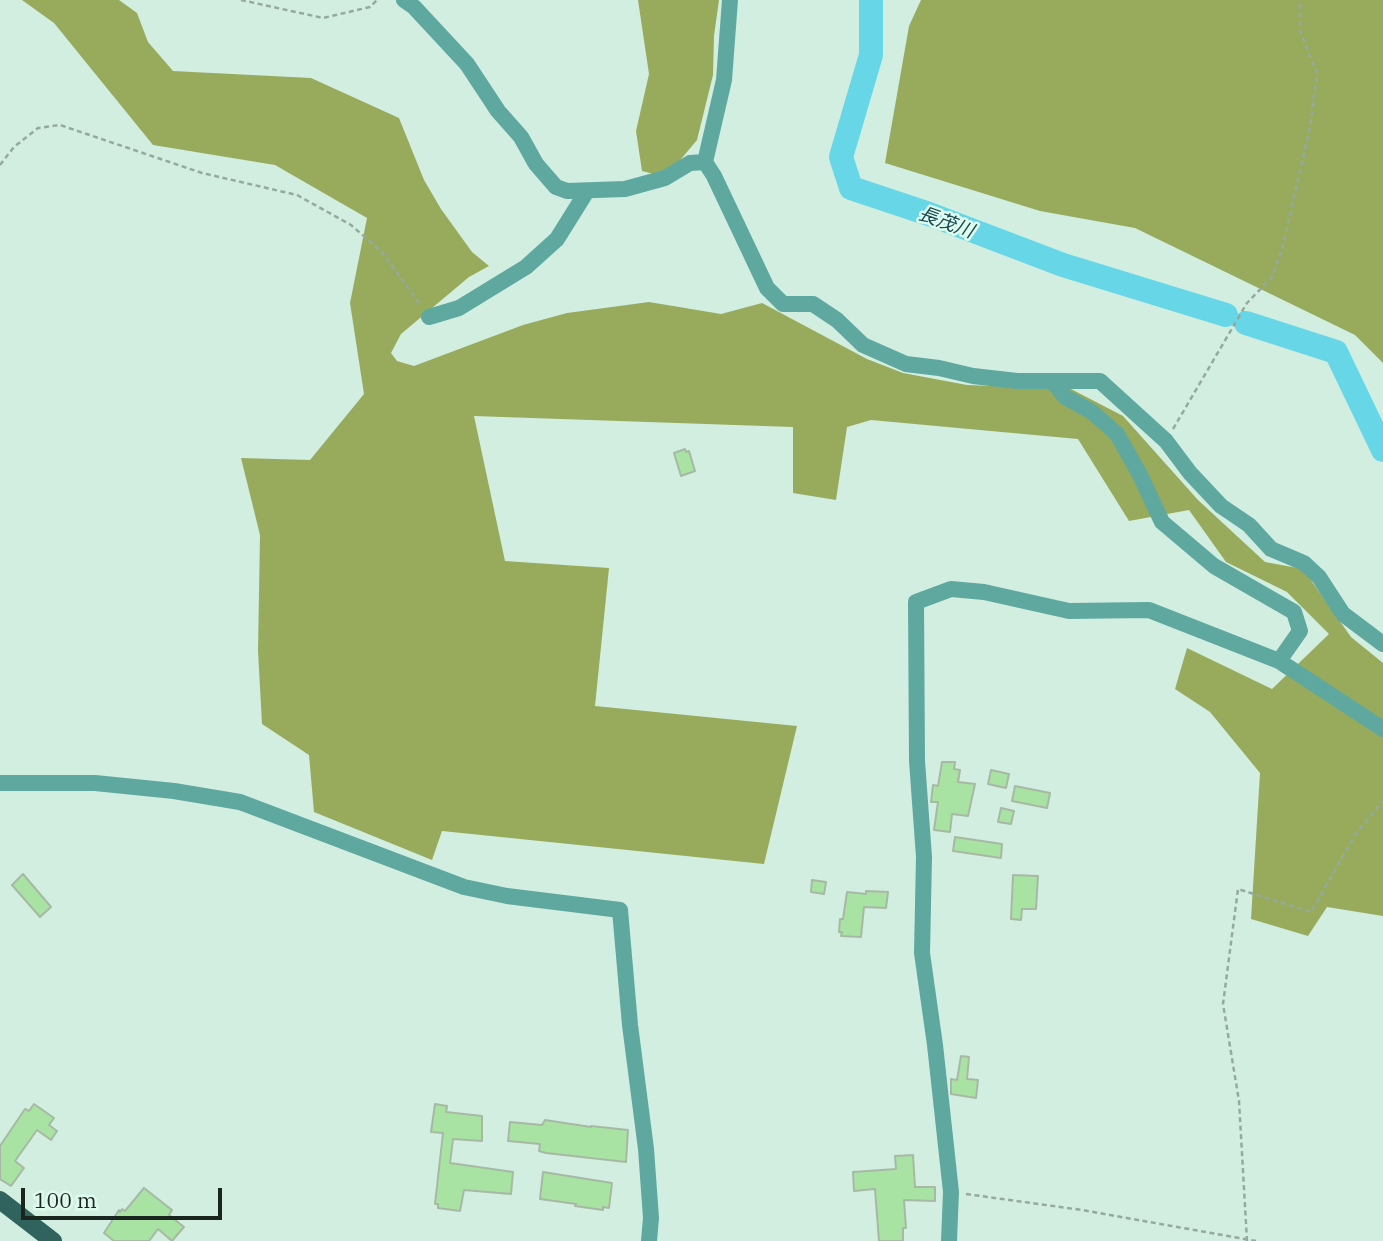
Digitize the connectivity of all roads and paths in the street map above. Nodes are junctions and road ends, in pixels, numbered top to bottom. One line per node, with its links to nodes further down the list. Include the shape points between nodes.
1 (241, 0): 2 (path, via 323,18)
2 (377, 0)
3 (404, 0): 8 (street, via 467,64 548,180 566,191)
4 (730, 0): 6 (street, via 724,80)
5 (1300, 0): 11 (path, via 1300,31 1317,73 1310,128 1282,249 1272,276 1247,303)
6 (705, 162): 8 (street, via 690,163 665,178 625,189); 10 (street, via 766,288 783,304 813,304 863,345 906,364 984,378)
7 (0, 165): 9 (path, via 38,128 60,125 202,173 297,195 351,225 382,252)
8 (587, 191): 9 (street, via 557,239 526,267 458,308)
9 (429, 317)
10 (1054, 382): 11 (street, via 1100,382); 13 (street, via 1065,397 1117,433 1162,522 1214,566 1294,612 1300,631)
11 (1166, 441): 12 (street, via 1221,506 1249,525 1271,549 1304,563 1343,614)
12 (1383, 644)
13 (1279, 661): 14 (street); 17 (street, via 1149,610 1069,611 951,589 916,602 917,761 924,857 922,953)
14 (1383, 729)
15 (0, 783): 21 (street, via 95,783 240,802 464,887 620,910 646,1149)
16 (1383, 802): 19 (path, via 1357,832 1311,912 1238,889 1223,1004 1239,1101)
17 (951, 1192): 19 (path); 22 (street)
18 (0, 1200): 20 (main road)
19 (1247, 1240): 23 (path)
20 (53, 1241)
21 (649, 1241)
22 (949, 1241)
23 (1256, 1241)

